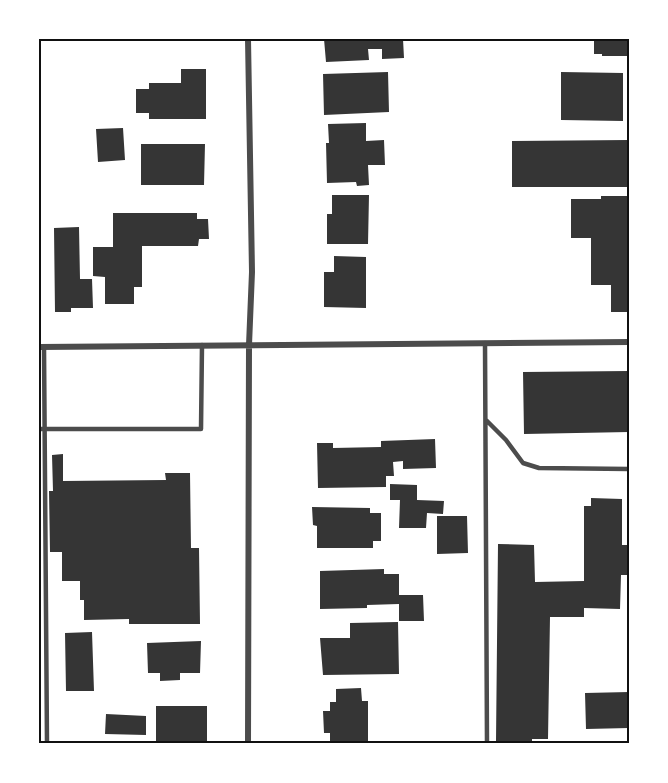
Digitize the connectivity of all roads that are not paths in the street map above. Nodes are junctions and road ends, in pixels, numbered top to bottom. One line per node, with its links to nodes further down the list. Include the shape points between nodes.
1 (248, 39): 5 (street, via 252,272)
2 (629, 342): 3 (street)
3 (486, 343): 5 (street); 7 (lane)
4 (202, 345): 5 (street); 6 (street); 9 (lane, via 201,429)
5 (249, 345): 12 (street)
6 (41, 347): 9 (lane)
7 (486, 420): 10 (lane, via 522,463 539,468); 13 (lane)
8 (39, 429): 9 (lane)
9 (46, 429): 11 (lane)
10 (629, 469)
11 (47, 744)
12 (248, 744)
13 (486, 744)

